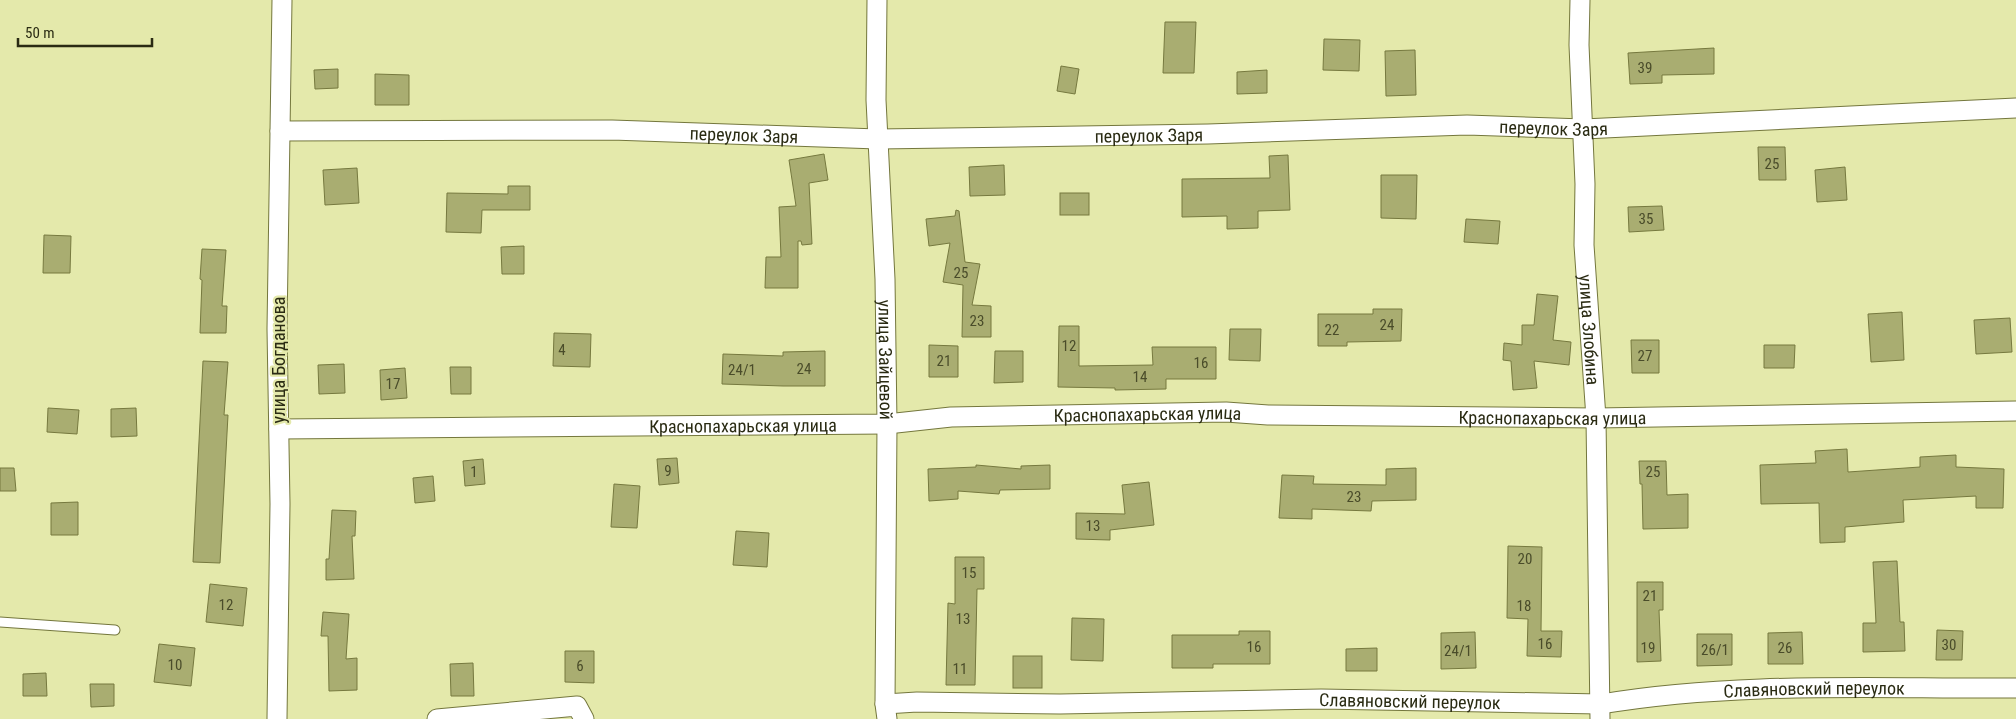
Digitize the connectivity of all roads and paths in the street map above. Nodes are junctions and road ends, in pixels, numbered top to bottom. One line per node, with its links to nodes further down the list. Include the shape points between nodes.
1 (282, 0): 6 (street, улица Богданова)
2 (877, 0): 7 (street, улица Зайцевой)
3 (1580, 0): 5 (street, улица Злобина)
4 (2016, 108): 5 (street, переулок Заря)
5 (1584, 129): 7 (street, переулок Заря, via 1467,125 1208,134); 9 (street, улица Злобина, via 1584,245)
6 (280, 130): 7 (street, переулок Заря, via 612,130); 11 (street, улица Богданова)
7 (878, 139): 10 (street, улица Зайцевой, via 885,279)
8 (2016, 411): 9 (street, Краснопахарьская улица)
9 (1596, 418): 10 (street, Краснопахарьская улица, via 1226,412 951,417); 16 (street, улица Злобина)
10 (887, 424): 11 (street, Краснопахарьская улица); 15 (street, улица Зайцевой)
11 (279, 429): 17 (street, улица Богданова)
12 (0, 622): 13 (lane)
13 (115, 630)
14 (2016, 688): 16 (street, Славяновский переулок, via 1746,688 1636,698)
15 (886, 712): 16 (street, Славяновский переулок, via 917,702 1060,704 1321,699)
16 (1600, 712)
17 (277, 719)
18 (437, 719): 19 (street, via 577,706)
19 (584, 719)

